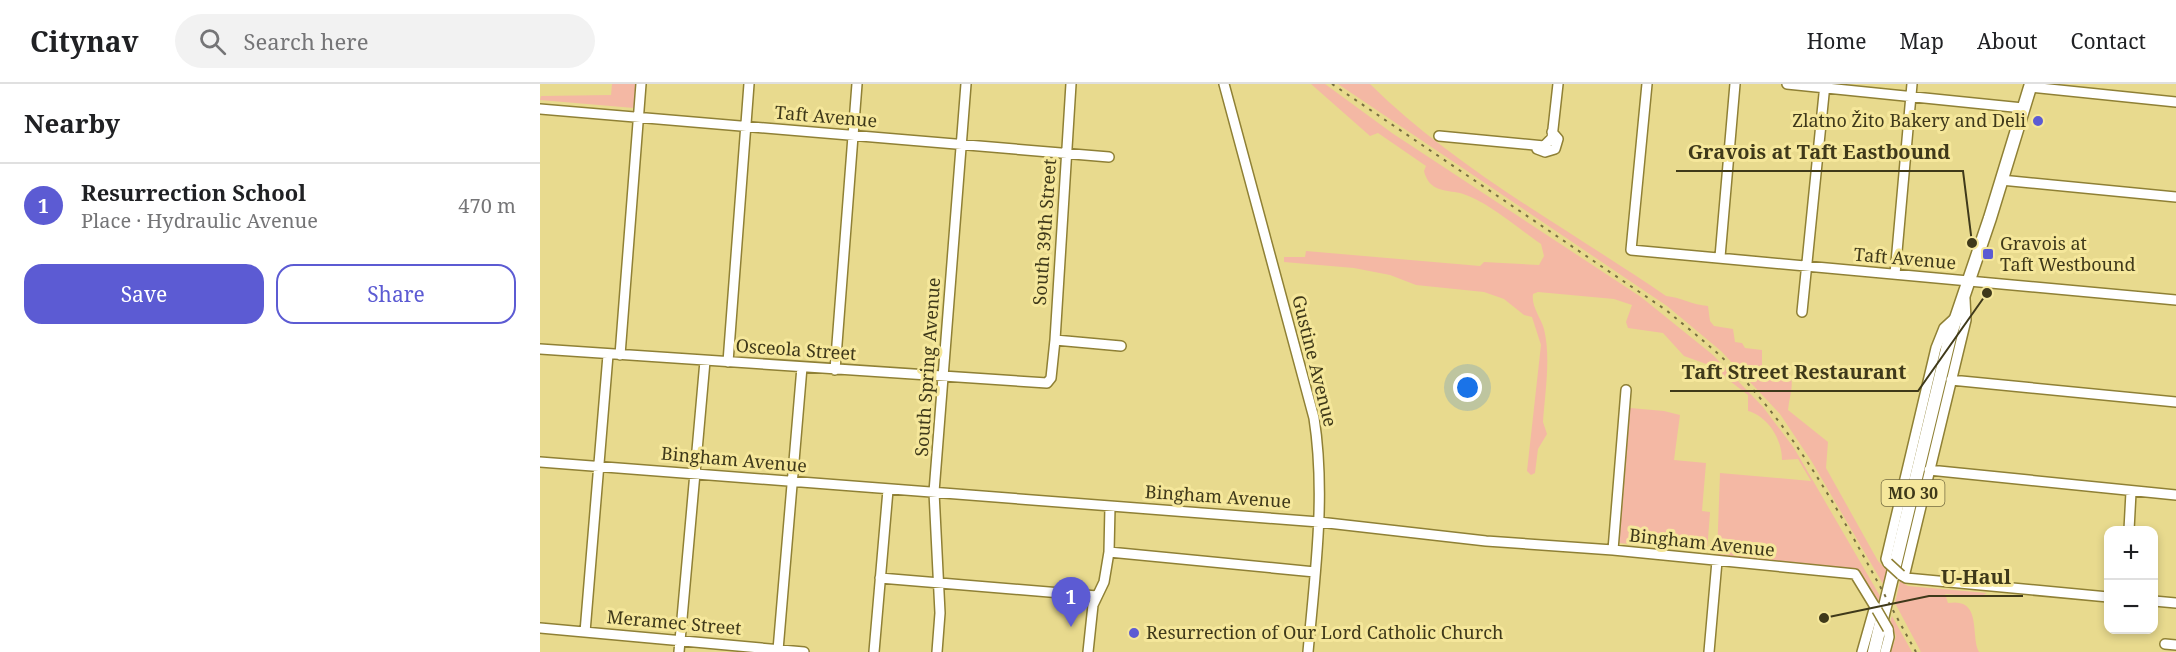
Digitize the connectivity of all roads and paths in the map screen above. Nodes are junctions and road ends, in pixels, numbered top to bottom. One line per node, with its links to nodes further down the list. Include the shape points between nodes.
1 (641, 84): 18 (street)
2 (749, 84): 19 (street)
3 (857, 84): 20 (street)
4 (966, 84): 22 (street, South Spring Avenue)
5 (1071, 84): 23 (street, South 39th Street)
6 (1224, 84): 59 (street, Gustine Avenue, via 1314,418 1320,472)
7 (1558, 84): 21 (street, via 1550,143 1544,146)
8 (1647, 84): 27 (street, Taft Avenue, via 1631,250)
9 (1736, 84): 27 (street)
10 (1787, 84): 12 (street)
11 (1912, 84): 14 (street)
12 (1825, 86): 14 (street); 28 (street)
13 (2030, 86): 15 (street); 16 (main road, MO 30)
14 (1911, 96): 16 (street); 29 (street)
15 (2176, 102)
16 (2024, 108): 25 (main road, MO 30)
17 (540, 110): 18 (street, Taft Avenue)
18 (638, 117): 19 (street, Taft Avenue); 39 (street)
19 (745, 126): 20 (street, Taft Avenue); 41 (street)
20 (852, 135): 22 (street, Taft Avenue); 43 (street)
21 (1439, 136)
22 (961, 145): 23 (street, Taft Avenue); 44 (street, South Spring Avenue)
23 (1067, 154): 24 (street, Taft Avenue); 35 (street, South 39th Street)
24 (1109, 157)
25 (2001, 180): 26 (street); 30 (main road, MO 30)
26 (2176, 197)
27 (1720, 257): 28 (street, Taft Avenue)
28 (1807, 267): 29 (street, Taft Avenue); 33 (street)
29 (1895, 274): 30 (street, Taft Avenue)
30 (1969, 282): 31 (main road, MO 30); 32 (street, Taft Avenue)
31 (1964, 296): 34 (main road, MO 30); 45 (street, via 1966,320)
32 (2176, 300)
33 (1802, 312)
34 (1956, 317): 65 (street, bridge, via 1944,328 1936,348 1886,559); 87 (main road, MO 30)
35 (1055, 340): 36 (street); 46 (street, South 39th Street)
36 (1121, 346)
37 (540, 348): 38 (street, Osceola Street)
38 (608, 355): 39 (street, Osceola Street); 50 (street)
39 (620, 355): 40 (street, Osceola Street)
40 (705, 361): 41 (street, Osceola Street); 52 (street)
41 (728, 362): 42 (street, Osceola Street)
42 (802, 367): 43 (street, Osceola Street); 53 (street)
43 (835, 369): 44 (street, Osceola Street)
44 (943, 376): 46 (street, Osceola Street); 55 (street, South Spring Avenue)
45 (1951, 380): 48 (street); 51 (street)
46 (1049, 382)
47 (1626, 390): 61 (street)
48 (2176, 402)
49 (540, 462): 50 (street, Bingham Avenue)
50 (599, 466): 52 (street, Bingham Avenue); 74 (street)
51 (1929, 470): 56 (street); 65 (street)
52 (696, 472): 53 (street, Bingham Avenue); 75 (street)
53 (793, 482): 54 (street, Bingham Avenue); 78 (street)
54 (888, 490): 55 (street, Bingham Avenue); 66 (street)
55 (934, 492): 58 (street, Bingham Avenue); 67 (street, South Spring Avenue)
56 (2131, 492): 57 (street); 60 (street)
57 (2176, 495)
58 (1110, 506): 59 (street, Bingham Avenue); 62 (street)
59 (1319, 522): 61 (street, Bingham Avenue, via 1486,541); 64 (street, Gustine Avenue)
60 (2130, 526)
61 (1613, 550): 63 (street, Bingham Avenue)
62 (1109, 552): 64 (street); 68 (street, via 1104,582)
63 (1718, 561): 72 (street, Bingham Avenue, via 1855,574); 85 (street)
64 (1316, 572): 84 (street, Gustine Avenue)
65 (1903, 576): 69 (street)
66 (880, 578): 67 (street); 81 (street)
67 (939, 582): 68 (street); 82 (street, South Spring Avenue)
68 (1097, 596): 83 (street)
69 (2104, 596)
70 (2158, 601): 71 (street)
71 (2176, 603)
72 (1876, 608): 86 (street); 88 (street, bridge, via 1888,629)
73 (540, 628): 74 (street, Meramec Street)
74 (585, 632): 75 (street, Meramec Street)
75 (681, 641): 78 (street, Meramec Street); 79 (street)
76 (2165, 644): 77 (street)
77 (2176, 645)
78 (778, 650): 80 (street, Meramec Street)
79 (680, 652)
80 (804, 652)
81 (874, 652)
82 (938, 652)
83 (1088, 652)
84 (1308, 652)
85 (1709, 652)
86 (1862, 652)
87 (1874, 652)
88 (1886, 652)

